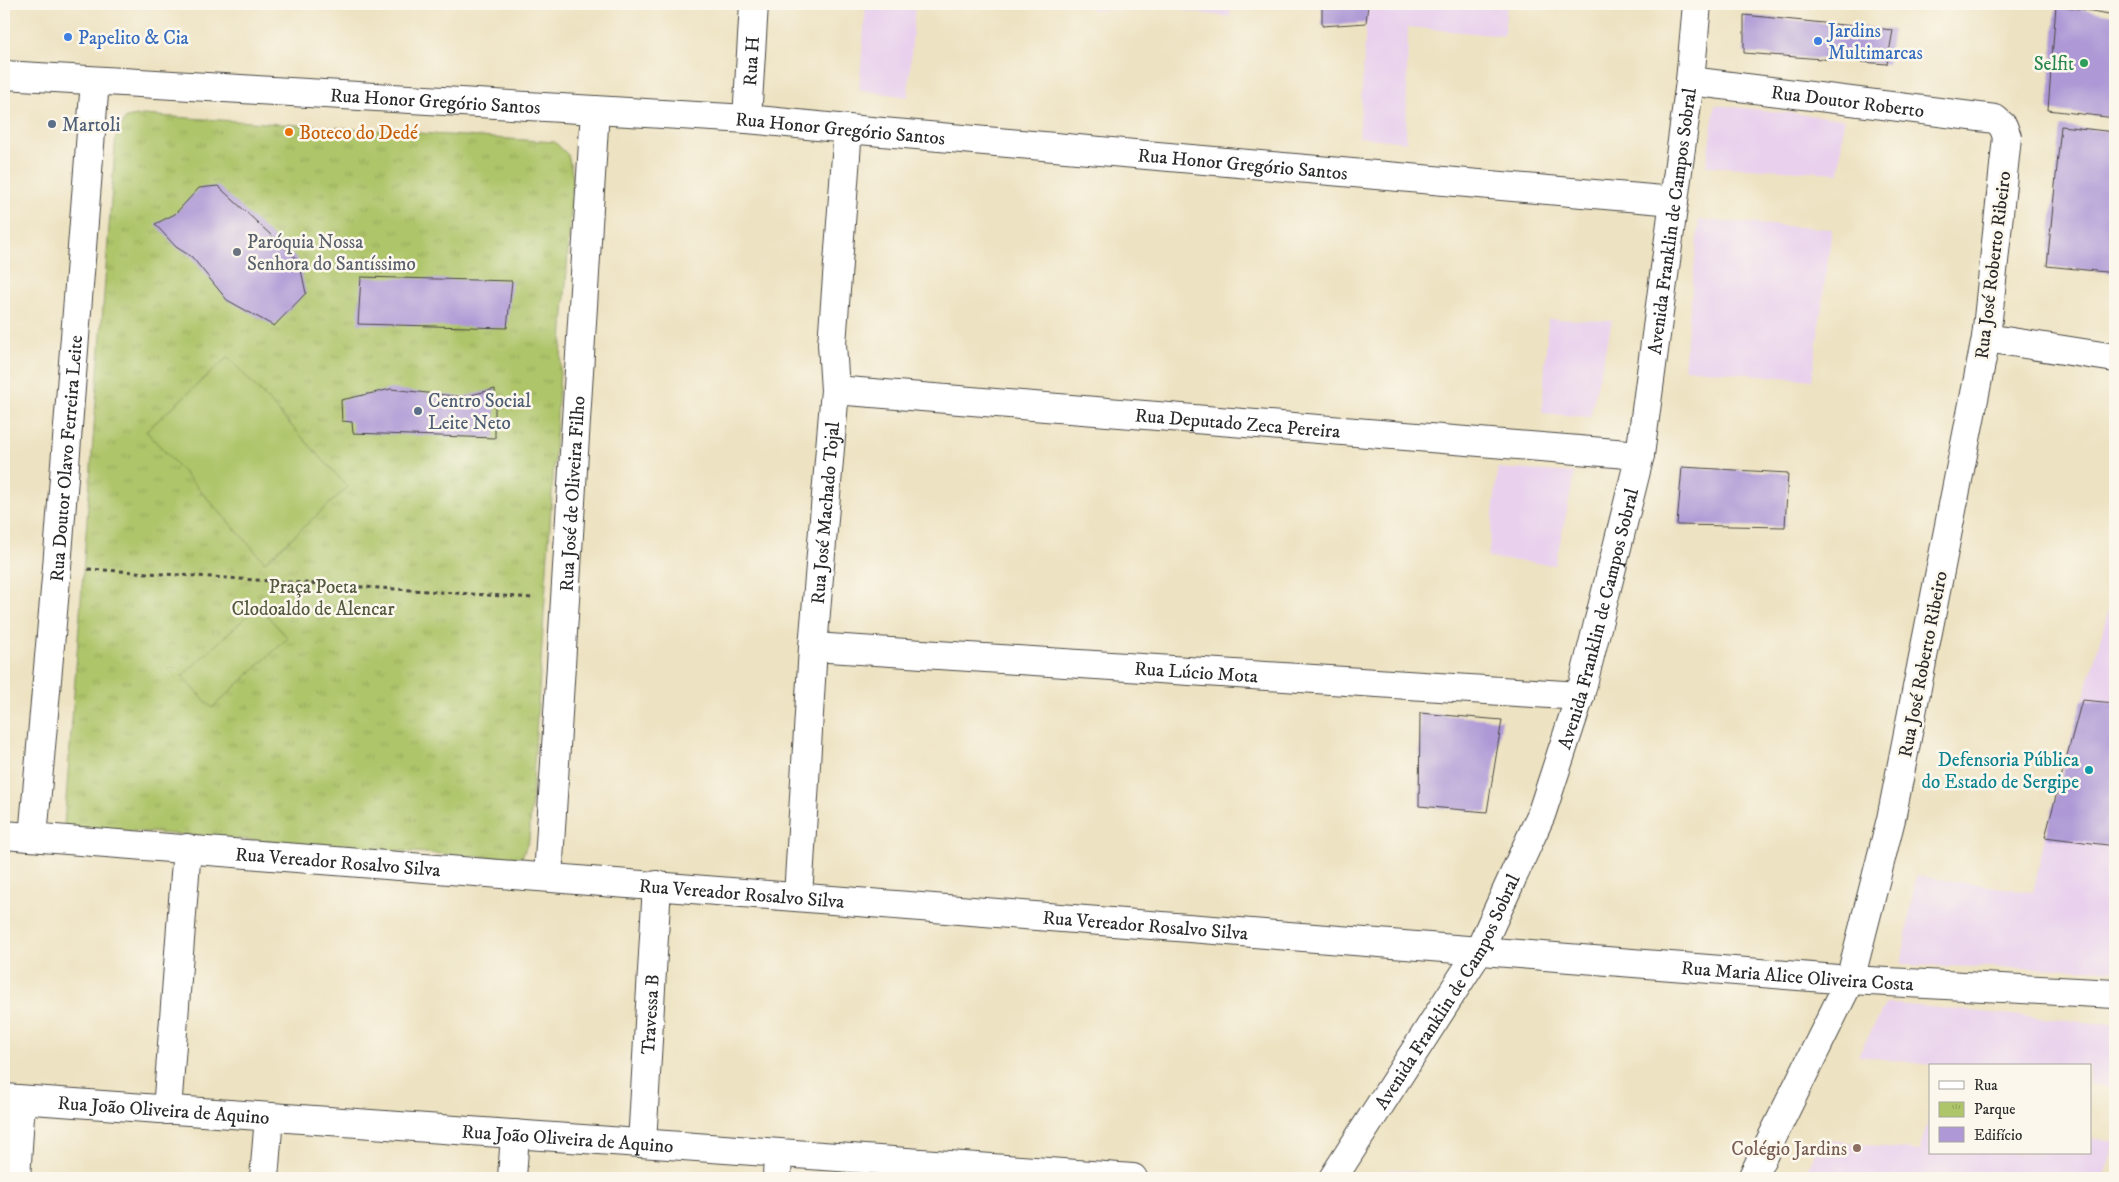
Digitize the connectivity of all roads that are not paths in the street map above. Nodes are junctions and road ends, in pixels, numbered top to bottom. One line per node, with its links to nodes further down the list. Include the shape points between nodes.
1 (754, 4): 7 (street, Rua H)
2 (1697, 4): 5 (street, Avenida Franklin de Campos Sobral)
3 (4, 75): 4 (street, Rua Honor Gregório Santos)
4 (95, 81): 6 (street, Rua Honor Gregório Santos); 18 (street, Rua Doutor Olavo Ferreira Leite)
5 (1690, 81): 8 (street, Rua Doutor Roberto, via 1995,119); 10 (street, Avenida Franklin de Campos Sobral)
6 (595, 110): 7 (street, Rua Honor Gregório Santos); 20 (street, Rua José de Oliveira Filho)
7 (747, 119): 9 (street, Rua Honor Gregório Santos)
8 (2003, 126): 11 (street, Rua José Roberto Ribeiro, via 2007,137)
9 (848, 129): 10 (street, Rua Honor Gregório Santos); 13 (street, Rua José Machado Tojal, via 832,344)
10 (1674, 201): 14 (street, Avenida Franklin de Campos Sobral)
11 (1986, 338): 12 (street); 24 (street, Rua José Roberto Ribeiro, via 1891,819)
12 (2115, 358)
13 (835, 390): 14 (street, Rua Deputado Zeca Pereira); 15 (street, Rua José Machado Tojal)
14 (1640, 455): 16 (street, Avenida Franklin de Campos Sobral)
15 (812, 647): 16 (street, Rua Lúcio Mota); 22 (street, Rua José Machado Tojal)
16 (1580, 696): 23 (street, Avenida Franklin de Campos Sobral, via 1542,816)
17 (4, 834): 18 (street, Rua Vereador Rosalvo Silva)
18 (33, 837): 19 (street, Rua Vereador Rosalvo Silva)
19 (187, 848): 20 (street, Rua Vereador Rosalvo Silva); 27 (street)
20 (548, 877): 21 (street, Rua Vereador Rosalvo Silva)
21 (657, 885): 22 (street, Rua Vereador Rosalvo Silva); 30 (street, Travessa B)
22 (798, 897): 23 (street, Rua Vereador Rosalvo Silva)
23 (1479, 951): 24 (street, Rua Maria Alice Oliveira Costa); 36 (street, Avenida Franklin de Campos Sobral)
24 (1850, 980): 25 (street, Rua Maria Alice Oliveira Costa); 37 (street, Rua José Roberto Ribeiro)
25 (2115, 994)
26 (12, 1099): 27 (street, Rua João Oliveira de Aquino); 32 (street)
27 (166, 1110): 28 (street, Rua João Oliveira de Aquino)
28 (269, 1117): 29 (street, Rua João Oliveira de Aquino); 33 (street)
29 (515, 1134): 30 (street, Rua João Oliveira de Aquino); 34 (street)
30 (642, 1143): 31 (street, Rua João Oliveira de Aquino)
31 (778, 1166): 35 (street, Rua João Oliveira de Aquino)
32 (16, 1178)
33 (264, 1178)
34 (512, 1178)
35 (1132, 1178)
36 (1333, 1178)
37 (1752, 1178)

